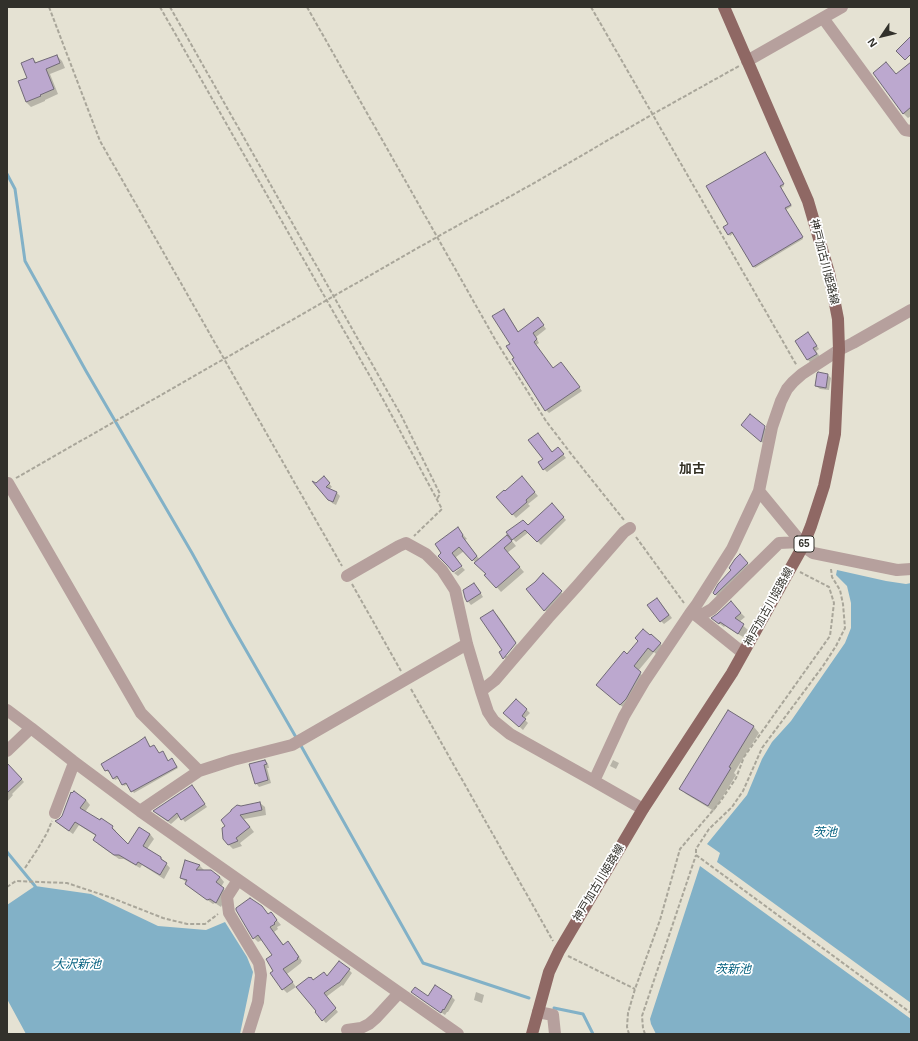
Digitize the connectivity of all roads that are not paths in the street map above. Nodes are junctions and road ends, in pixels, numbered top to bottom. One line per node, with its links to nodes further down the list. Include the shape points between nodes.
1 (724, 7): 4 (main road, 神戸加古川姫路線 / 65)
2 (842, 7): 3 (street)
3 (823, 18): 4 (street); 5 (street, via 905,130)
4 (747, 61): 7 (main road, 神戸加古川姫路線 / 65, via 808,201 830,273 838,319)
5 (911, 131)
6 (911, 310): 7 (street)
7 (839, 350): 9 (street, via 802,374 787,389 772,427); 11 (main road, 神戸加古川姫路線 / 65, via 835,434 824,486 811,526)
8 (8, 483): 22 (street, via 141,713)
9 (760, 491): 11 (street); 14 (street, via 732,549 697,604)
10 (630, 528): 17 (street, via 495,680)
11 (802, 544): 12 (street, via 813,553 897,570); 14 (street, via 779,543 712,608); 16 (main road, 神戸加古川姫路線 / 65)
12 (911, 569)
13 (347, 576): 15 (street, via 406,543 426,554 442,570 455,590)
14 (694, 614): 16 (street); 23 (street, via 632,702)
15 (467, 644): 17 (street); 22 (street, via 292,746)
16 (743, 653): 24 (main road, 神戸加古川姫路線 / 65)
17 (481, 691): 23 (street, via 494,721 510,734)
18 (7, 710): 19 (street)
19 (32, 728): 20 (street); 21 (street)
20 (7, 751)
21 (74, 763): 25 (street); 26 (street)
22 (199, 771): 25 (street)
23 (594, 782): 24 (street)
24 (643, 809): 29 (main road, 神戸加古川姫路線 / 65, via 559,952 549,972)
25 (140, 811): 27 (street)
26 (55, 813)
27 (238, 880): 28 (street); 31 (street, via 227,897 229,913 259,963 261,975 258,1002)
28 (399, 993): 30 (street, via 369,1024); 32 (street)
29 (538, 1012): 33 (main road, 神戸加古川姫路線 / 65); 34 (street, via 553,1015)
30 (347, 1030)
31 (248, 1034)
32 (458, 1034)
33 (532, 1034)
34 (555, 1034)

